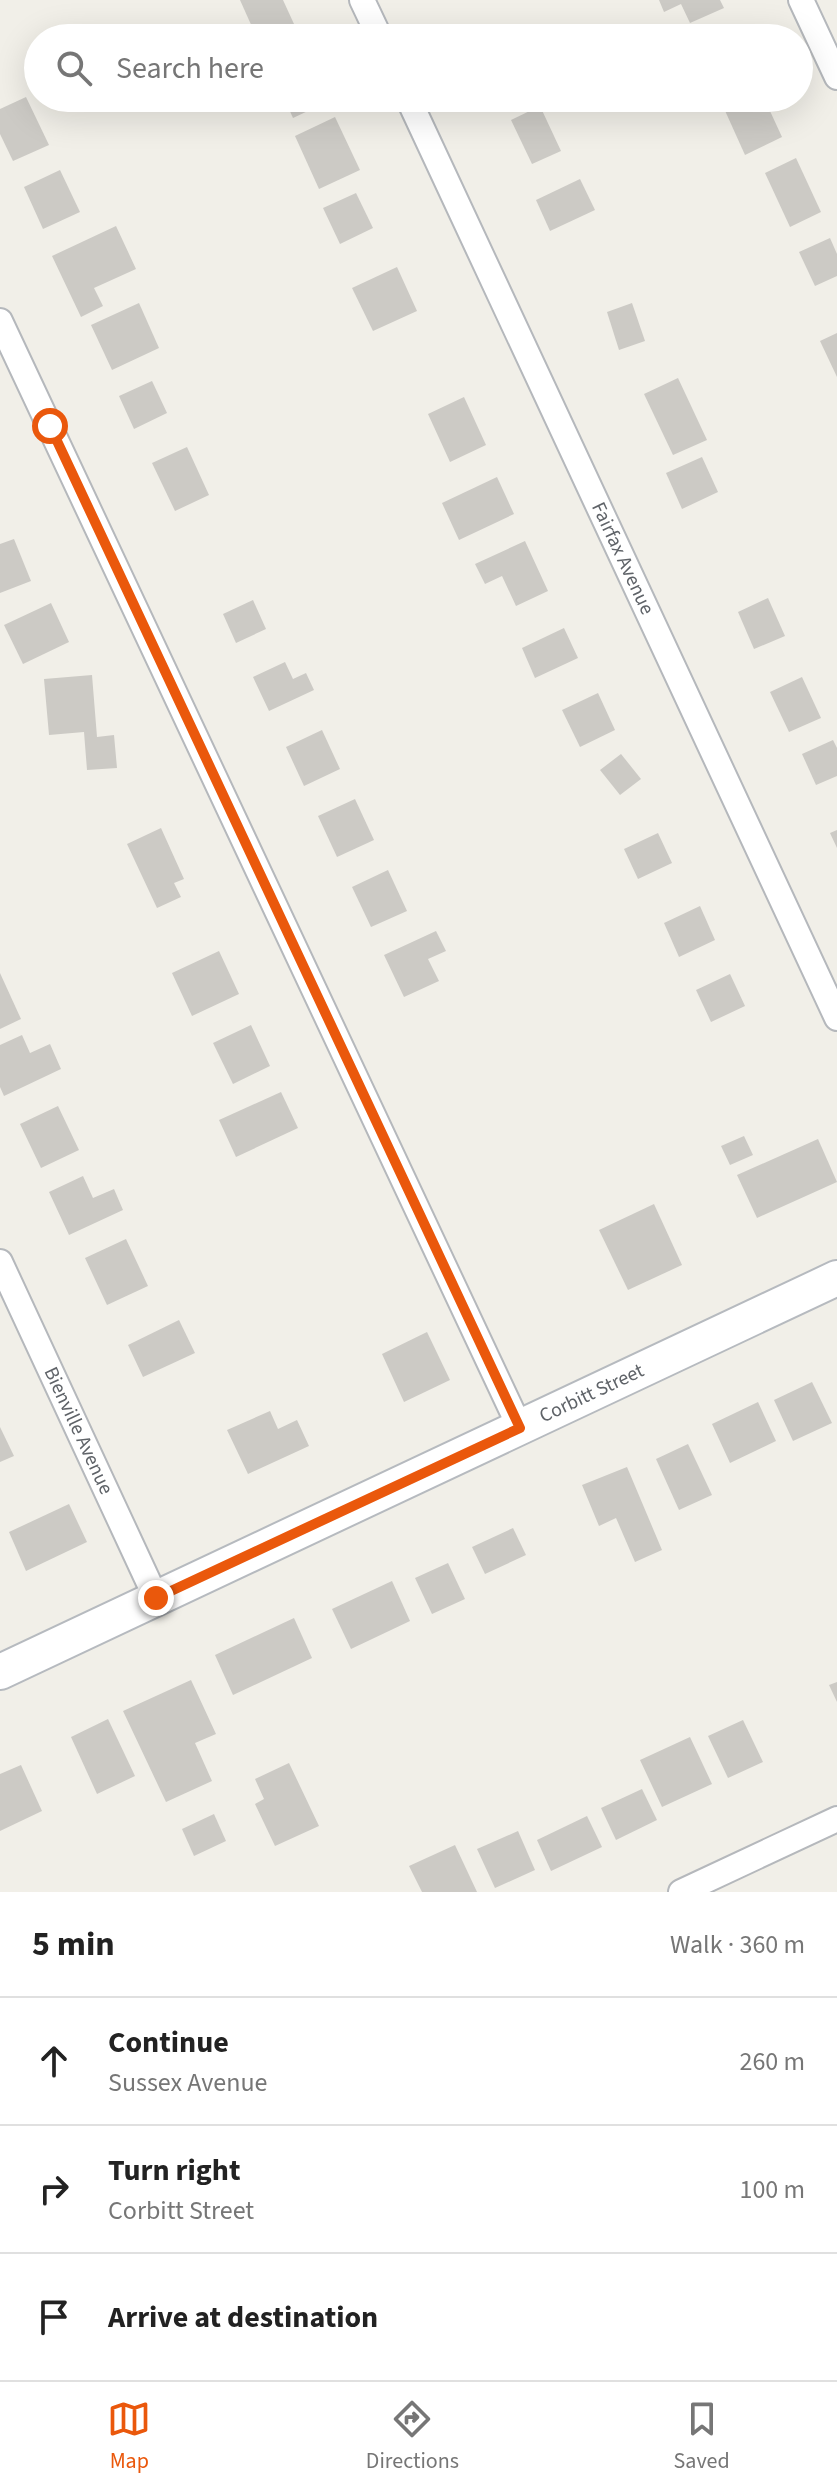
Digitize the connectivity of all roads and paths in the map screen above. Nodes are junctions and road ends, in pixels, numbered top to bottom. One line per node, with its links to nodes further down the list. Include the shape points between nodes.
1 (362, 0): 3 (street)
2 (801, 0): 4 (street)
3 (373, 24)
4 (812, 24)
5 (813, 26): 6 (street)
6 (837, 77)
7 (415, 112): 9 (street, Fairfax Avenue)
8 (0, 321): 12 (street)
9 (837, 1018)
10 (0, 1262): 13 (street, Bienville Avenue)
11 (837, 1278): 12 (street, Corbitt Street)
12 (520, 1428): 13 (street, Corbitt Street)
13 (156, 1598): 14 (street, Corbitt Street)
14 (0, 1672)
15 (837, 1819): 16 (street)
16 (681, 1892)

